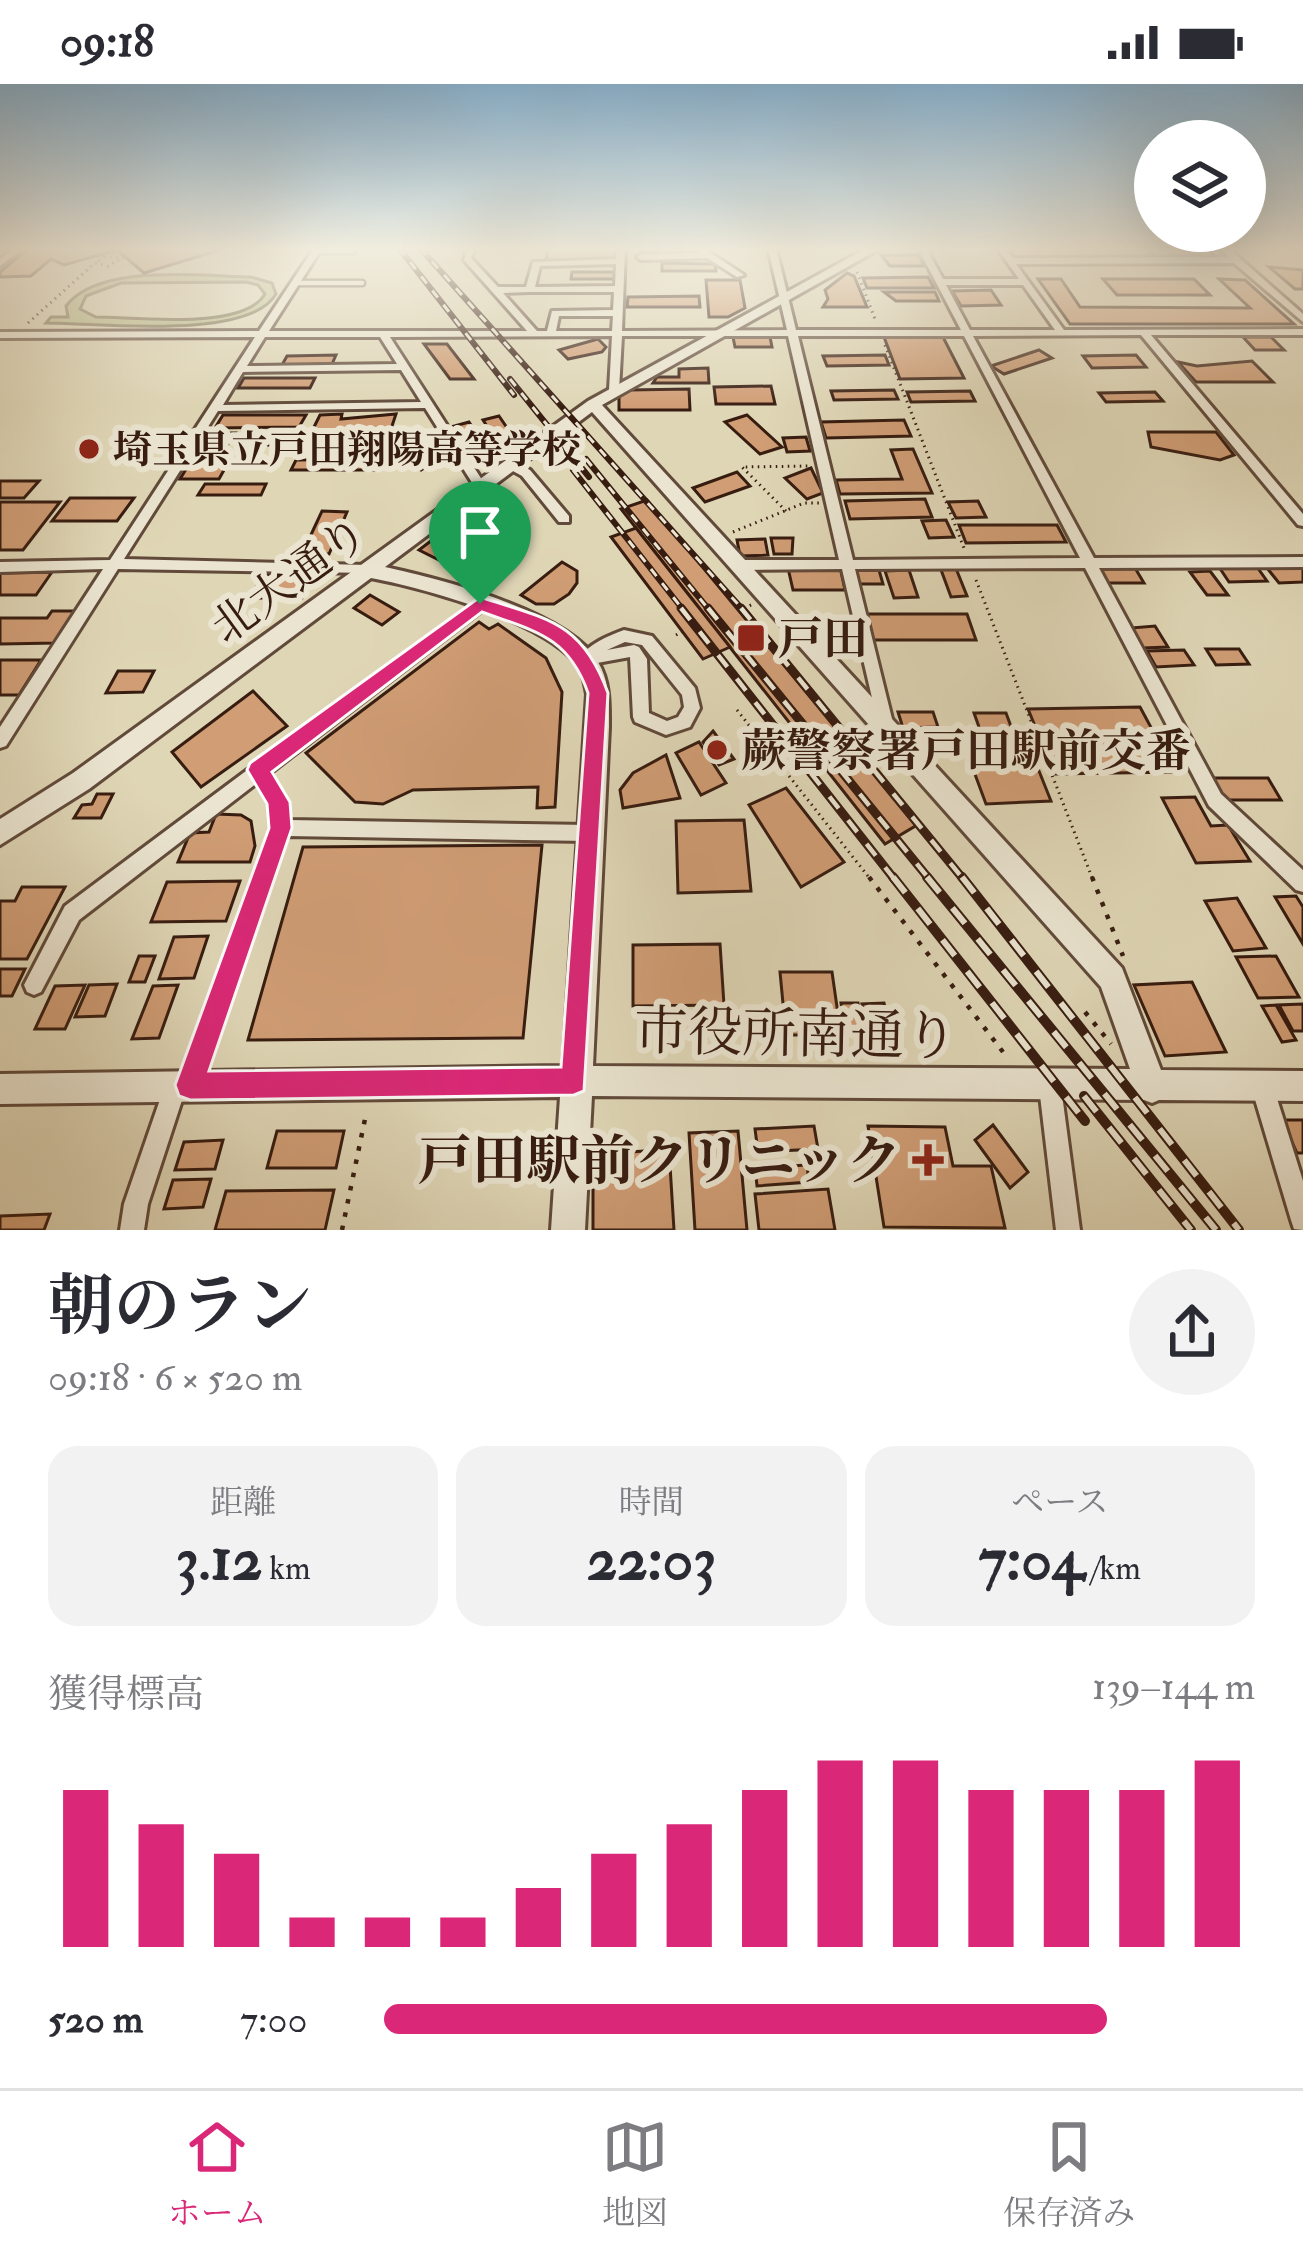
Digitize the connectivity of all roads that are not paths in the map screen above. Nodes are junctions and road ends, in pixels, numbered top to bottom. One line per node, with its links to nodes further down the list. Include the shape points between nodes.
1 (283, 301): 18 (street)
2 (506, 301): 11 (street)
3 (618, 301): 8 (street)
4 (776, 301): 14 (street, 北大通り)
5 (785, 301): 15 (street)
6 (950, 301): 16 (street)
7 (1040, 301): 17 (street)
8 (617, 313): 12 (street, via 555,313); 13 (street)
9 (1144, 332): 10 (street); 17 (street); 30 (street)
10 (1303, 332)
11 (534, 333): 12 (street); 19 (street)
12 (551, 333): 13 (street)
13 (617, 333): 14 (street); 23 (street)
14 (717, 333): 15 (street); 23 (street, 北大通り)
15 (794, 333): 16 (street); 32 (street)
16 (967, 333): 17 (street); 33 (street)
17 (1062, 333)
18 (263, 334): 19 (street); 20 (street); 22 (street)
19 (382, 334): 21 (street)
20 (0, 335)
21 (404, 367): 22 (street); 25 (street)
22 (240, 369): 26 (street)
23 (614, 390): 24 (street, 北大通り)
24 (593, 404): 27 (street, 北大通り); 34 (street)
25 (429, 406): 26 (street); 28 (street)
26 (215, 408): 36 (street)
27 (510, 464): 28 (street, 北大通り); 29 (street)
28 (481, 486): 37 (street, 北大通り)
29 (564, 519)
30 (1303, 522)
31 (1303, 562): 33 (street)
32 (849, 563): 33 (street); 34 (street); 40 (street)
33 (1091, 563): 46 (street, via 1215,800)
34 (737, 565): 40 (street)
35 (0, 567): 36 (street)
36 (112, 568): 37 (street); 41 (street)
37 (367, 570): 38 (street); 44 (street, 北大通り)
38 (480, 604): 39 (street, via 555,631); 42 (street)
39 (586, 659): 39 (street, via 624,636 647,640 689,693 690,716 666,728 641,717 634,651); 45 (street, via 598,693)
40 (887, 730): 53 (street, via 1112,978)
41 (0, 741)
42 (258, 770): 43 (street, via 278,802); 47 (street, via 72,914)
43 (281, 828): 45 (street); 49 (street)
44 (0, 833)
45 (589, 833): 48 (street)
46 (1303, 883)
47 (34, 985)
48 (574, 1081): 49 (street, 市役所南通り); 52 (street, 市役所南通り); 57 (street)
49 (182, 1086): 54 (street, 市役所南通り); 56 (street)
50 (1262, 1086): 51 (street, 市役所南通り); 53 (street, 市役所南通り); 55 (street)
51 (1303, 1086)
52 (1050, 1087): 53 (street, 市役所南通り); 58 (street)
53 (1152, 1088)
54 (0, 1090)
55 (1303, 1220)
56 (132, 1230)
57 (568, 1230)
58 (1068, 1230)

